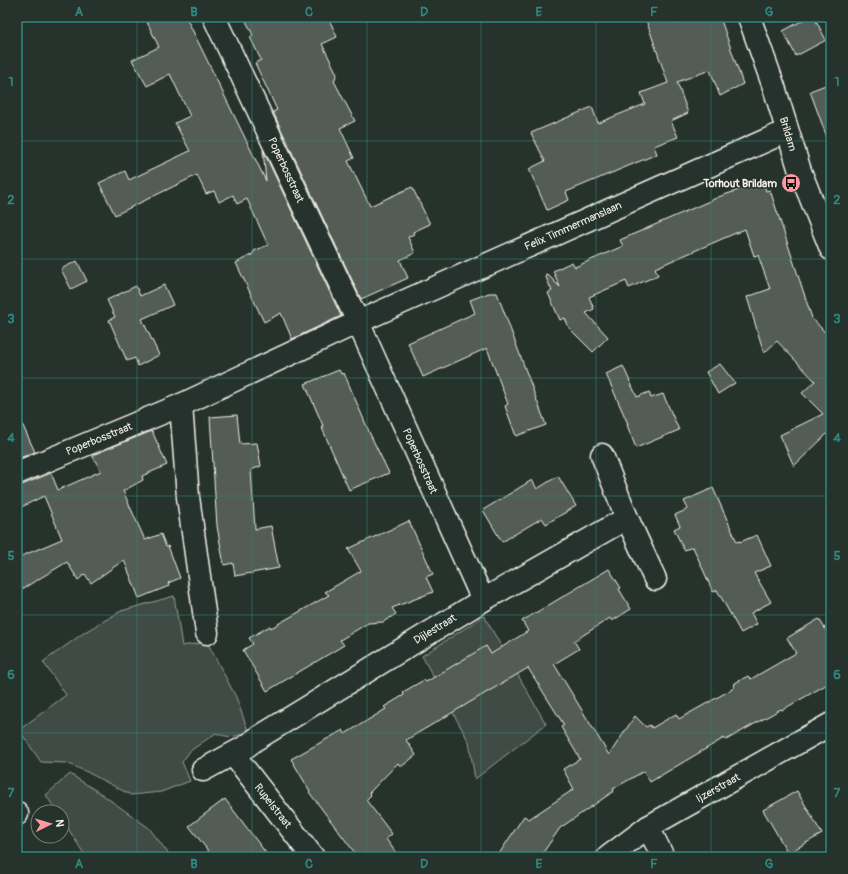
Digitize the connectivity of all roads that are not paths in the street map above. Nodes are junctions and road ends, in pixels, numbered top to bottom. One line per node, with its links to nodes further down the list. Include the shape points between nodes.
1 (214, 17): 5 (street, Poperbosstraat)
2 (749, 17): 3 (street, Brildam)
3 (787, 131): 4 (street, Brildam); 5 (street, Felix Timmermanslaan)
4 (831, 249)
5 (358, 322): 6 (street, Poperbosstraat); 11 (street, Poperbosstraat)
6 (182, 405): 8 (street, Poperbosstraat); 12 (street, via 188,497)
7 (602, 455): 9 (street)
8 (17, 473)
9 (627, 518): 10 (street); 11 (street, Dijlestraat)
10 (655, 579)
11 (483, 600): 14 (street, Dijlestraat)
12 (206, 632)
13 (831, 724): 16 (street, Ijzerstraat)
14 (240, 750): 15 (street); 17 (street, Rupelstraat)
15 (203, 770)
16 (648, 827): 18 (street, Ijzerstraat); 19 (street)
17 (313, 857)
18 (608, 857)
19 (663, 857)

